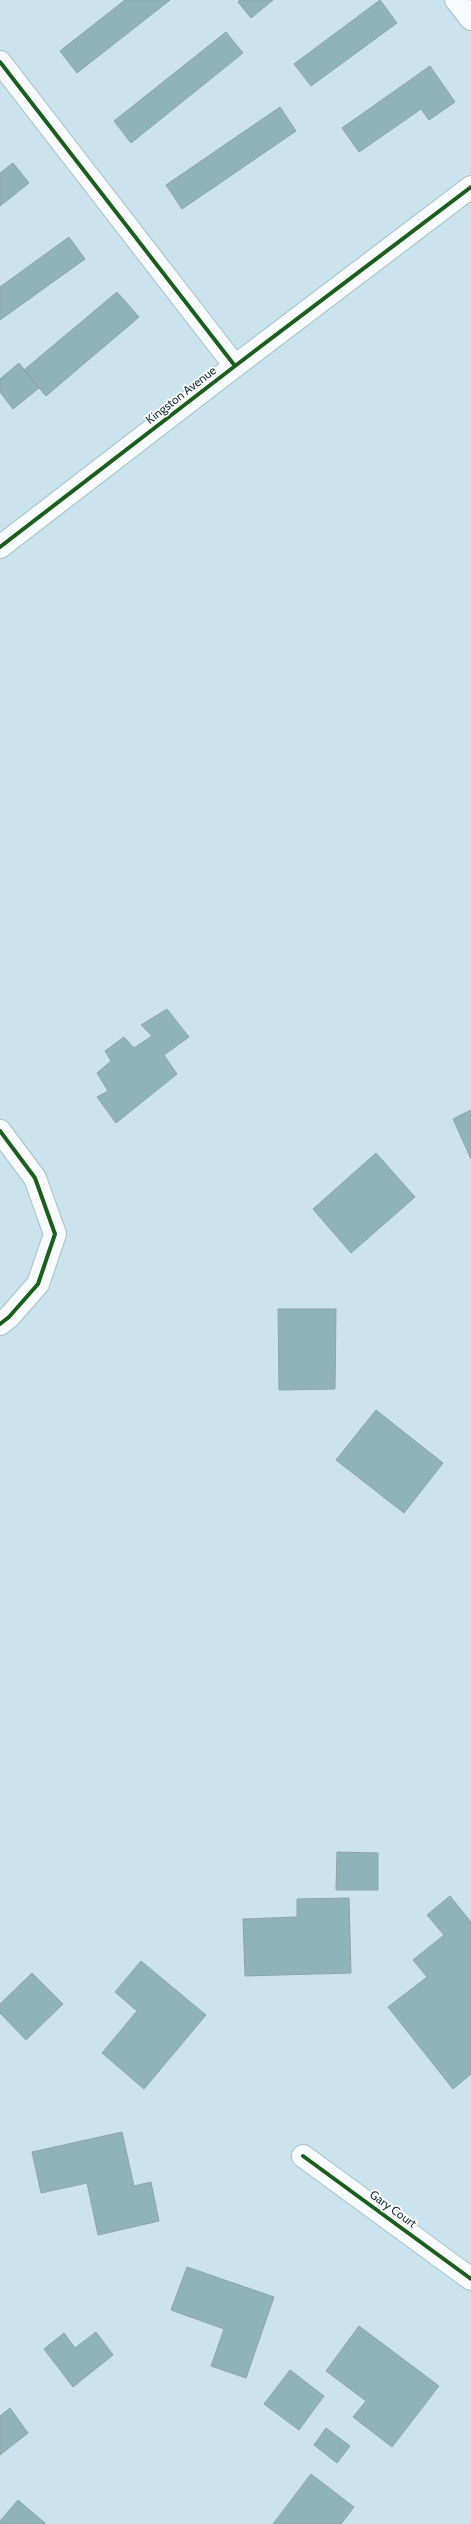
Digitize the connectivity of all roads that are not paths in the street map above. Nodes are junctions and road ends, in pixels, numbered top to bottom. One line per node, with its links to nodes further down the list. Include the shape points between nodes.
1 (456, 0): 2 (street)
2 (471, 19)
3 (0, 62): 5 (street)
4 (471, 187): 5 (street, Kingston Avenue)
5 (234, 366): 6 (street, Kingston Avenue)
6 (0, 547)
7 (0, 1130): 8 (street, via 35,1178 55,1234 38,1284)
8 (0, 1324)
9 (303, 2156): 10 (street, Gary Court)
10 (471, 2279)

